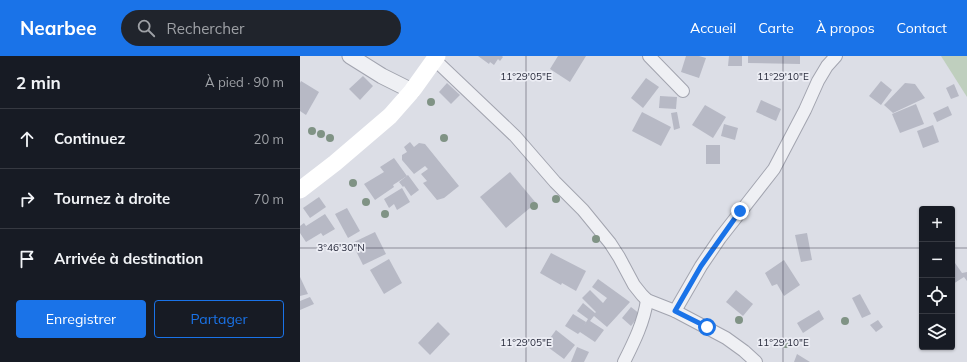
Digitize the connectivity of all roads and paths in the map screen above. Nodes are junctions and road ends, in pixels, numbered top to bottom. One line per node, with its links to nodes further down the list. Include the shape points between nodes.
1 (350, 56): 5 (street)
2 (649, 56): 6 (street)
3 (836, 56): 9 (street, via 818,81 774,169 720,238)
4 (436, 58): 5 (main road); 8 (street, via 515,136 583,210 610,243 634,286)
5 (412, 91): 7 (main road, via 390,116)
6 (683, 91)
7 (300, 190)
8 (647, 300): 9 (street); 10 (street, via 646,312)
9 (675, 311): 11 (street, via 726,338)
10 (624, 362)
11 (756, 362)

